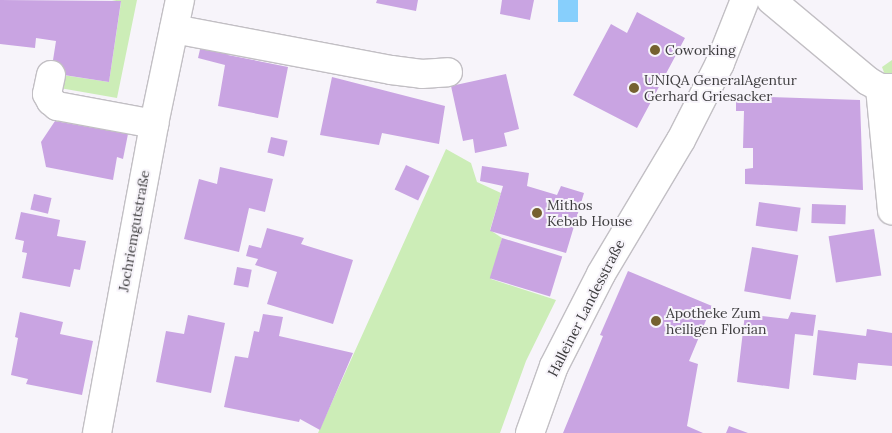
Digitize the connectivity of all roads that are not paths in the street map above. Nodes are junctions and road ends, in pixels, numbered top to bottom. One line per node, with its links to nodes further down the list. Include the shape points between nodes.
1 (180, 0): 4 (street, Jochriemgutstraße)
2 (745, 0): 11 (street, Halleiner Landesstraße, via 720,63 685,132 601,274 554,366)
3 (771, 0): 7 (street)
4 (174, 29): 5 (street, via 391,70 422,74); 8 (street, Jochriemgutstraße)
5 (448, 72)
6 (51, 75): 8 (street, via 47,94 57,106)
7 (888, 93): 9 (street)
8 (154, 124): 10 (street, Jochriemgutstraße)
9 (892, 210)
10 (97, 433)
11 (530, 433)

